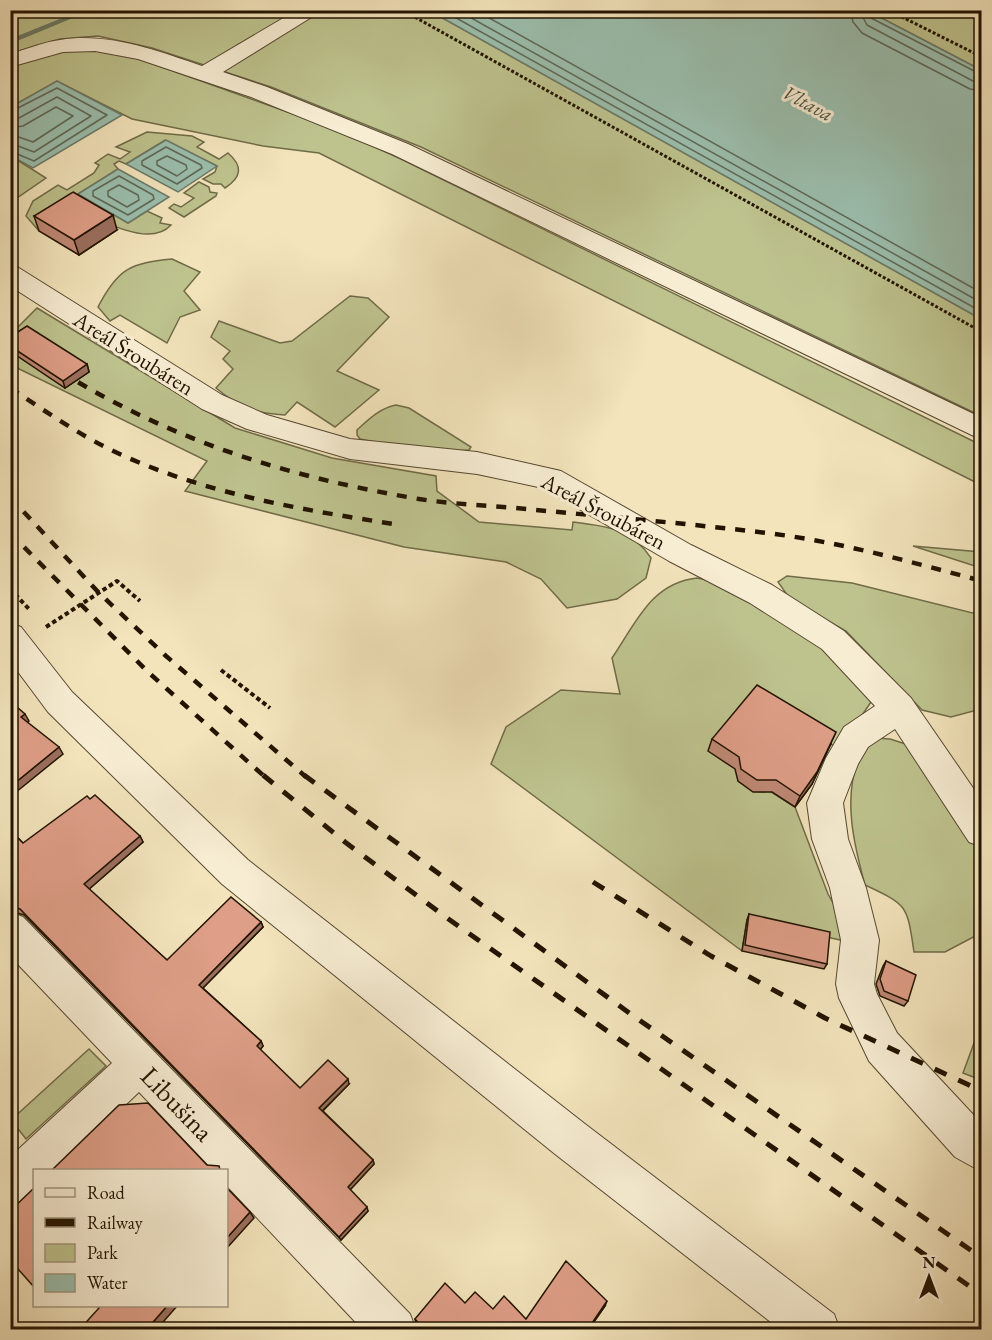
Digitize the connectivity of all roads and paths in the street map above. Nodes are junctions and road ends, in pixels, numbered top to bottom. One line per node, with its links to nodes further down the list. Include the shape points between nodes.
1 (313, 10): 6 (street)
2 (402, 10): 8 (path)
3 (888, 10): 4 (path)
4 (981, 57)
5 (10, 61): 6 (street, via 61,46 94,44 143,53)
6 (204, 74): 9 (street, via 400,149)
7 (10, 274): 14 (street, Areál Šroubáren, via 212,402 257,422 350,448 477,463 560,483 680,553 762,594 833,639)
8 (981, 332)
9 (981, 430)
10 (140, 601): 11 (path, via 117,581)
11 (28, 632): 20 (street, via 60,702 235,872)
12 (221, 670): 13 (path)
13 (270, 708)
14 (899, 708): 15 (street, Areál Šroubáren); 18 (street, via 856,736 825,803 830,839 848,888 860,940 855,984 858,998 884,1047)
15 (981, 831)
16 (10, 929): 17 (street, Libušina)
17 (140, 1065): 19 (street); 21 (street, Libušina)
18 (981, 1151)
19 (10, 1186)
20 (799, 1323)
21 (394, 1329)

